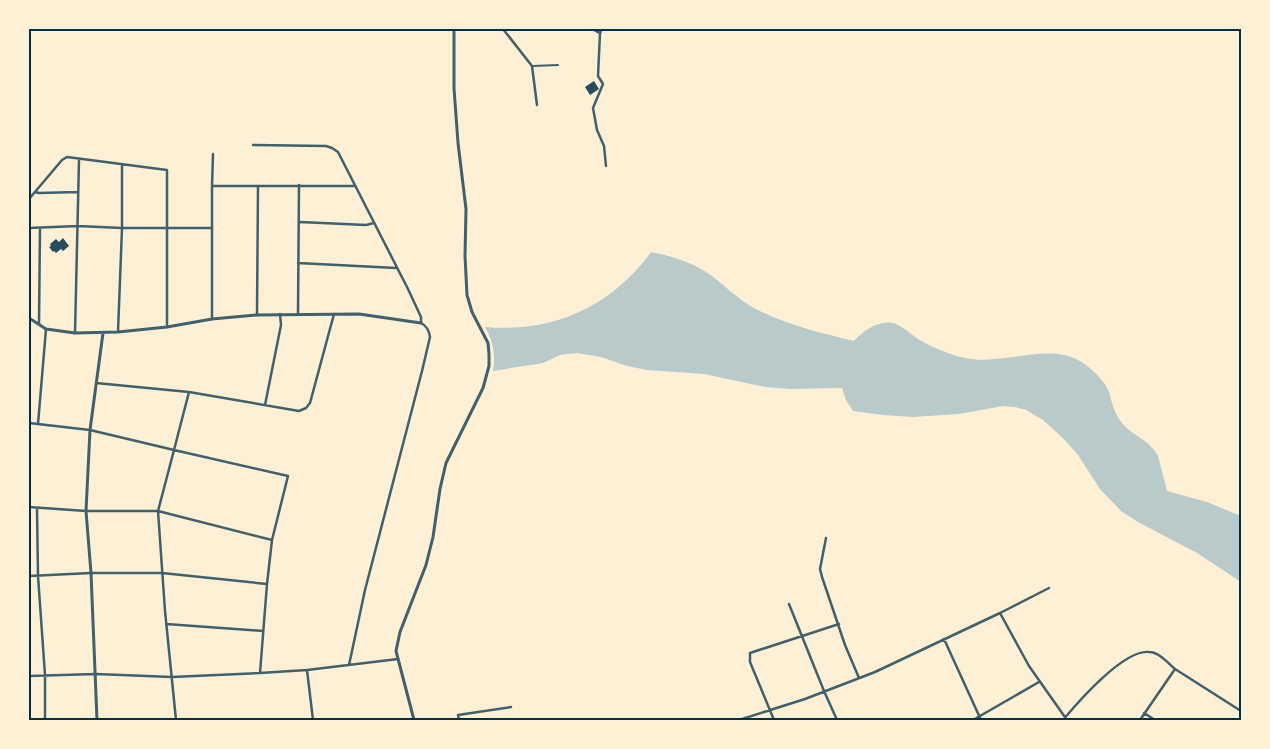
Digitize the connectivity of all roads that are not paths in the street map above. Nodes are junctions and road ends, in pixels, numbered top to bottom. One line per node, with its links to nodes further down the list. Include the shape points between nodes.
1 (454, 29): 70 (street, via 454,88 466,209 467,295 488,343 489,366 483,388 446,463 426,565 400,632 396,651)
2 (503, 29): 7 (street)
3 (593, 29): 5 (street)
4 (602, 29): 5 (street)
5 (600, 33): 13 (street, via 598,76 603,84 593,108)
6 (558, 65): 7 (street)
7 (532, 66): 8 (street)
8 (537, 105)
9 (253, 145): 17 (street, via 332,148 338,152)
10 (213, 154): 15 (street)
11 (79, 159): 12 (street); 18 (street, via 67,157 62,160); 19 (street)
12 (122, 165): 26 (street); 27 (street, via 167,170)
13 (606, 166)
14 (300, 185): 16 (street); 17 (street); 21 (street)
15 (212, 186): 16 (street); 28 (street)
16 (258, 186): 34 (street)
17 (355, 186): 22 (street)
18 (34, 192): 19 (street); 20 (street)
19 (78, 192): 23 (street)
20 (29, 199)
21 (300, 222): 22 (street); 29 (street)
22 (374, 223): 30 (street)
23 (78, 226): 25 (street); 26 (street); 42 (street)
24 (29, 228): 25 (street)
25 (40, 228): 38 (street)
26 (122, 228): 27 (street); 41 (street)
27 (167, 228): 28 (street); 39 (street)
28 (212, 228): 36 (street)
29 (298, 263): 30 (street); 32 (street)
30 (397, 268): 37 (street)
31 (280, 314): 32 (street); 34 (street); 46 (street, via 281,325)
32 (298, 314): 33 (street)
33 (334, 314): 37 (street); 46 (street, via 308,406 299,411)
34 (257, 315): 36 (street)
35 (29, 318): 38 (street)
36 (212, 319): 39 (street)
37 (421, 322): 71 (street, via 428,328 430,337 367,581)
38 (40, 324): 40 (street)
39 (167, 327): 41 (street)
40 (46, 329): 42 (street); 48 (street)
41 (118, 332): 43 (street)
42 (75, 333): 43 (street)
43 (103, 333): 44 (street)
44 (96, 383): 45 (street); 49 (street)
45 (189, 392): 46 (street); 50 (street)
46 (265, 405)
47 (29, 423): 48 (street)
48 (38, 424): 49 (street)
49 (90, 430): 50 (street); 54 (street)
50 (174, 450): 53 (street); 56 (street, via 288,476)
51 (29, 507): 52 (street)
52 (37, 508): 54 (street); 60 (street)
53 (158, 510): 54 (street); 56 (street); 58 (street)
54 (86, 511): 57 (street)
55 (826, 538): 66 (street, via 820,568)
56 (272, 540): 61 (street)
57 (91, 573): 58 (street); 60 (street); 75 (street)
58 (162, 573): 61 (street); 65 (street)
59 (29, 576): 60 (street)
60 (38, 576): 76 (street)
61 (267, 584): 67 (street)
62 (1049, 588): 64 (street)
63 (789, 604): 68 (street)
64 (1000, 613): 69 (street); 80 (street)
65 (166, 624): 67 (street); 78 (street)
66 (839, 624): 68 (street); 79 (street)
67 (263, 631): 74 (street)
68 (802, 636): 81 (street); 83 (street, via 750,654 750,662)
69 (944, 639): 79 (street); 86 (street)
70 (398, 659): 71 (street); 91 (street)
71 (349, 665): 73 (street)
72 (1174, 669): 84 (street); 85 (street); 98 (street, via 1156,653 1140,653 1096,683)
73 (307, 670): 74 (street); 90 (street)
74 (260, 673): 78 (street)
75 (96, 674): 76 (street); 78 (street); 88 (street)
76 (45, 675): 77 (street); 87 (street)
77 (29, 676)
78 (172, 677): 89 (street)
79 (858, 678): 81 (street)
80 (1040, 682): 86 (street); 98 (street)
81 (824, 692): 83 (street); 95 (street)
82 (511, 706): 92 (street, via 458,715)
83 (770, 710): 93 (street); 94 (street)
84 (1241, 711)
85 (1144, 713): 99 (street); 100 (street)
86 (980, 716): 96 (street); 97 (street)
87 (45, 720)
88 (97, 720)
89 (176, 720)
90 (313, 720)
91 (414, 720)
92 (459, 720)
93 (739, 720)
94 (774, 720)
95 (837, 720)
96 (973, 720)
97 (982, 720)
98 (1065, 720)
99 (1140, 720)
100 (1155, 720)

